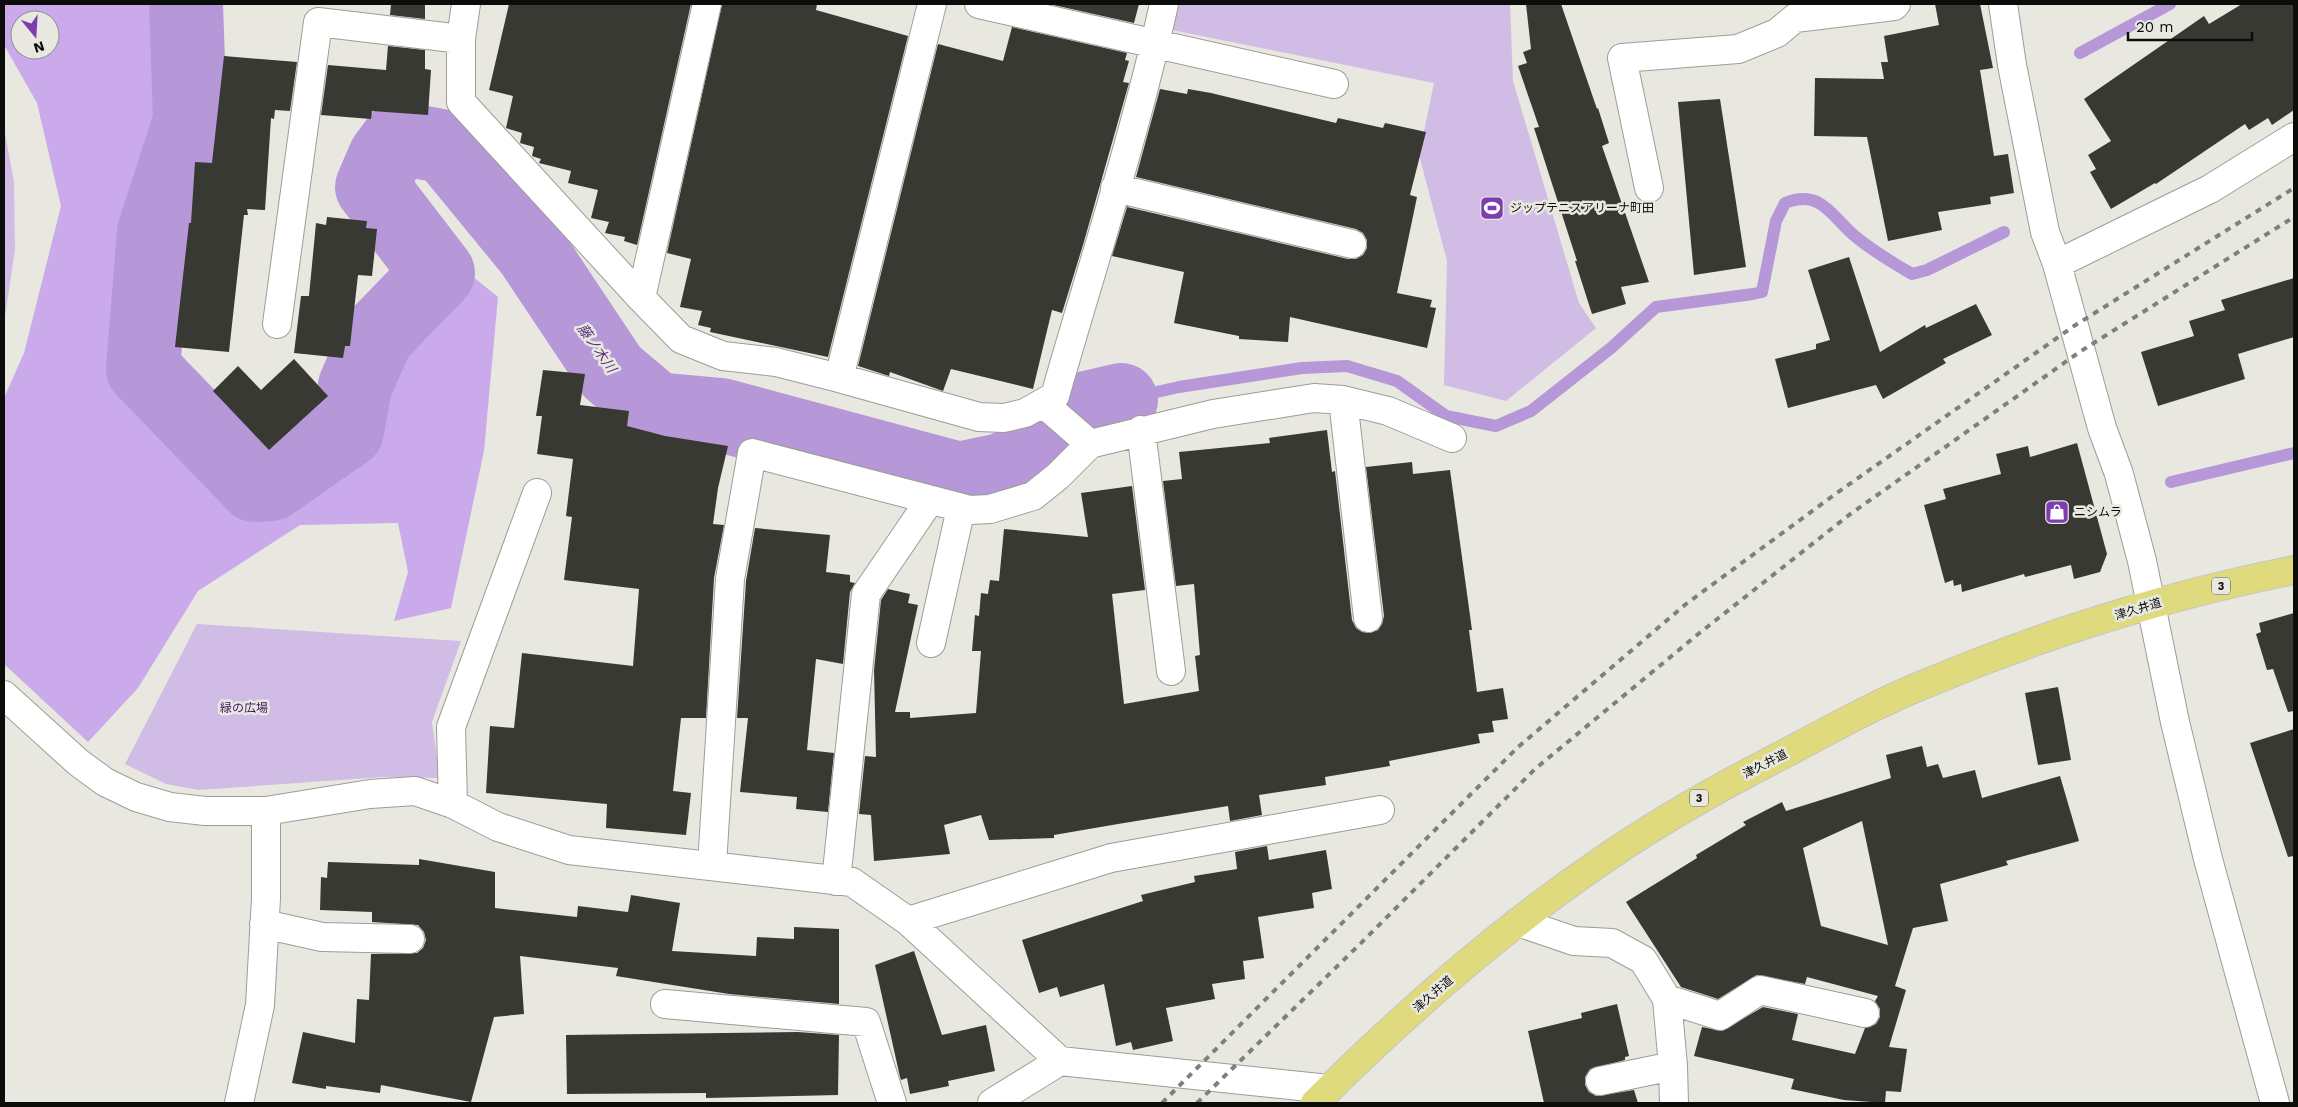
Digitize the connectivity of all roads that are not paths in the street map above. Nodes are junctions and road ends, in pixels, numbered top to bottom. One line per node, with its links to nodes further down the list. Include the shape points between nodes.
1 (466, 4): 8 (street)
2 (707, 4): 16 (street)
3 (932, 4): 18 (street)
4 (979, 4): 9 (street)
5 (1164, 4): 9 (street)
6 (1896, 4): 13 (street, via 1795,18 1776,33 1738,49 1622,58)
7 (2003, 4): 15 (street, via 2030,162 2045,232)
8 (461, 39): 16 (street, via 462,102); 17 (street, via 318,22)
9 (1156, 42): 10 (street); 12 (street)
10 (1334, 84)
11 (2294, 137): 15 (street, via 2210,190)
12 (1115, 188): 14 (street); 20 (street, via 1055,396)
13 (1649, 188)
14 (1352, 244)
15 (2056, 264): 28 (street, via 2102,428 2119,474 2142,561)
16 (641, 298): 18 (street, via 681,339 723,356 776,362)
17 (277, 324)
18 (839, 378): 20 (street, via 979,418 1004,418)
19 (1343, 400): 21 (street, via 1305,400 1213,414); 22 (street, via 1388,411); 29 (street)
20 (1048, 407): 23 (street)
21 (1142, 430): 23 (street); 31 (street)
22 (1452, 438)
23 (1084, 439): 26 (street, via 1058,476 1033,496 990,509)
24 (537, 492): 33 (street, via 450,727)
25 (930, 500): 26 (street); 36 (street, via 752,453 730,579); 37 (street, via 866,594)
26 (961, 508): 30 (street)
27 (2294, 570): 28 (main road, 津久井道 / 3)
28 (2149, 605): 39 (main road, 津久井道 / 3, via 2018,646 1922,685 1828,731 1703,796 1606,858); 53 (street, via 2208,859)
29 (1368, 618)
30 (931, 642)
31 (1171, 671)
32 (4, 695): 35 (street, via 79,762 105,782 136,797 170,807 205,811)
33 (453, 804): 35 (street, via 415,791 370,794); 36 (street, via 498,827 569,850)
34 (1380, 810): 38 (street, via 1111,858)
35 (266, 811): 40 (street)
36 (712, 865): 37 (street)
37 (836, 880): 38 (street, via 852,882)
38 (908, 921): 45 (street)
39 (1518, 922): 42 (street, via 1574,941 1612,943 1643,960); 48 (main road, 津久井道 / 3, via 1423,1002)
40 (264, 924): 41 (street, via 322,937); 49 (street, via 260,1005)
41 (410, 939)
42 (1667, 999): 44 (street, via 1720,1016 1760,990); 46 (street)
43 (665, 1004): 50 (street, via 866,1022)
44 (1865, 1013)
45 (1060, 1061): 48 (street); 51 (street)
46 (1673, 1066): 47 (street); 52 (street)
47 (1600, 1081)
48 (1322, 1096)
49 (239, 1103)
50 (892, 1103)
51 (992, 1103)
52 (1674, 1103)
53 (2275, 1103)

